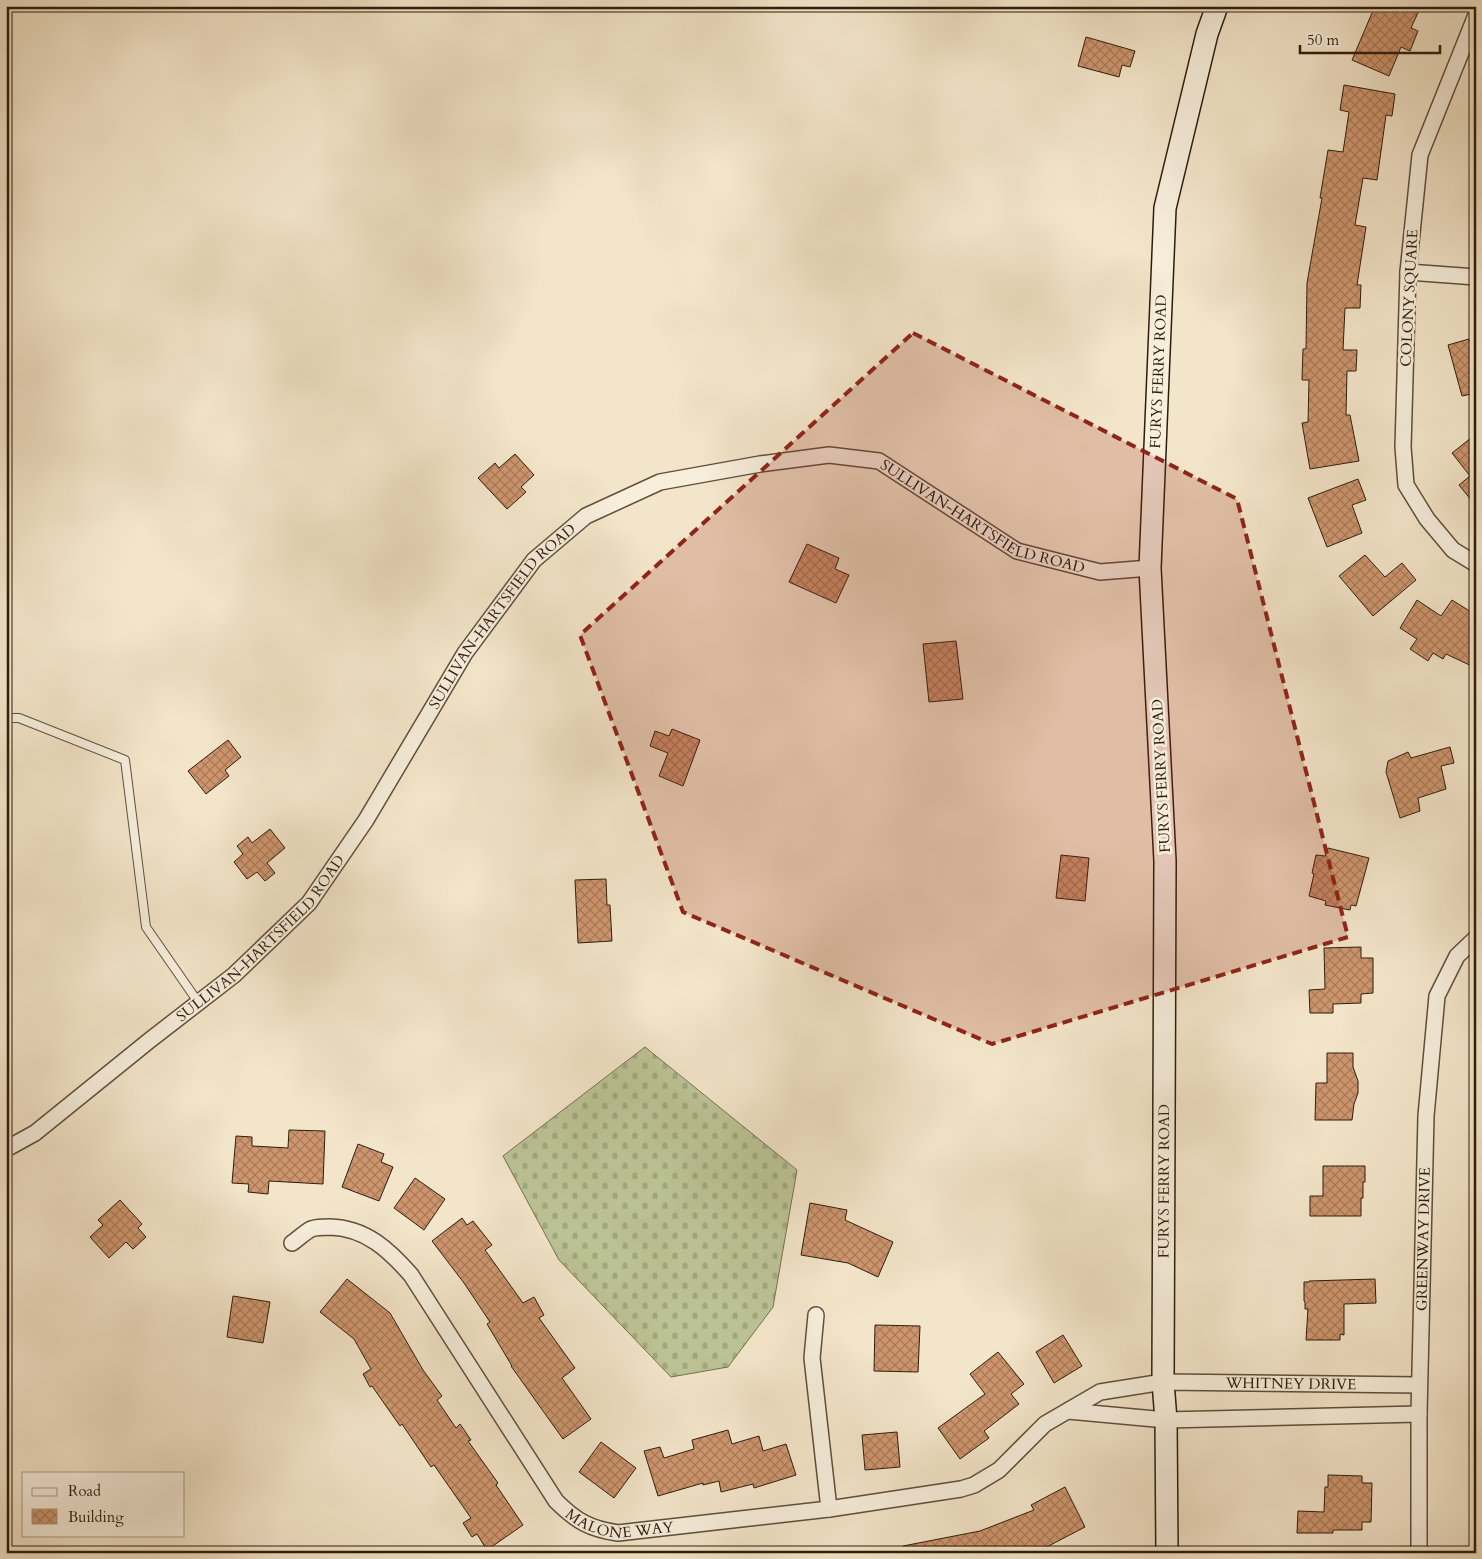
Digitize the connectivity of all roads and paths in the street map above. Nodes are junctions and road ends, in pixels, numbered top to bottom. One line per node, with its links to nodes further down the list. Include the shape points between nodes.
1 (1217, 6): 6 (main road, FURYS FERRY ROAD, via 1207,34 1165,208)
2 (1476, 16): 3 (street, COLONY SQUARE, via 1420,155)
3 (1408, 272): 4 (street); 5 (street, COLONY SQUARE, via 1402,447 1406,485 1427,519 1453,550)
4 (1476, 277)
5 (1476, 564)
6 (1150, 568): 9 (street, SULLIVAN-HARTSFIELD ROAD, via 1100,572 1017,551 879,461 829,454 660,482 586,516 534,560 465,653 366,820 309,902 234,974); 13 (main road, FURYS FERRY ROAD, via 1165,861)
7 (6, 718): 9 (lane, via 19,718 124,760 146,927)
8 (1476, 938): 14 (street, GREENWAY DRIVE, via 1457,956 1436,996 1426,1116)
9 (198, 1002): 10 (street, SULLIVAN-HARTSFIELD ROAD, via 35,1133)
10 (6, 1149)
11 (292, 1243): 18 (street, MALONE WAY, via 312,1229 342,1228 378,1242 396,1258 412,1275 556,1501 571,1516 588,1526 618,1533)
12 (816, 1314): 18 (street, via 812,1358)
13 (1163, 1382): 14 (street, WHITNEY DRIVE); 15 (street, MALONE WAY, via 1100,1392); 17 (main road, FURYS FERRY ROAD)
14 (1419, 1385): 16 (street, GREENWAY DRIVE)
15 (1068, 1411): 17 (street); 18 (street, MALONE WAY, via 1045,1424 999,1470 974,1485)
16 (1418, 1414): 17 (street, WHITNEY DRIVE); 20 (street, GREENWAY DRIVE)
17 (1166, 1420): 19 (main road, FURYS FERRY ROAD)
18 (829, 1509)
19 (1167, 1553)
20 (1420, 1553)

